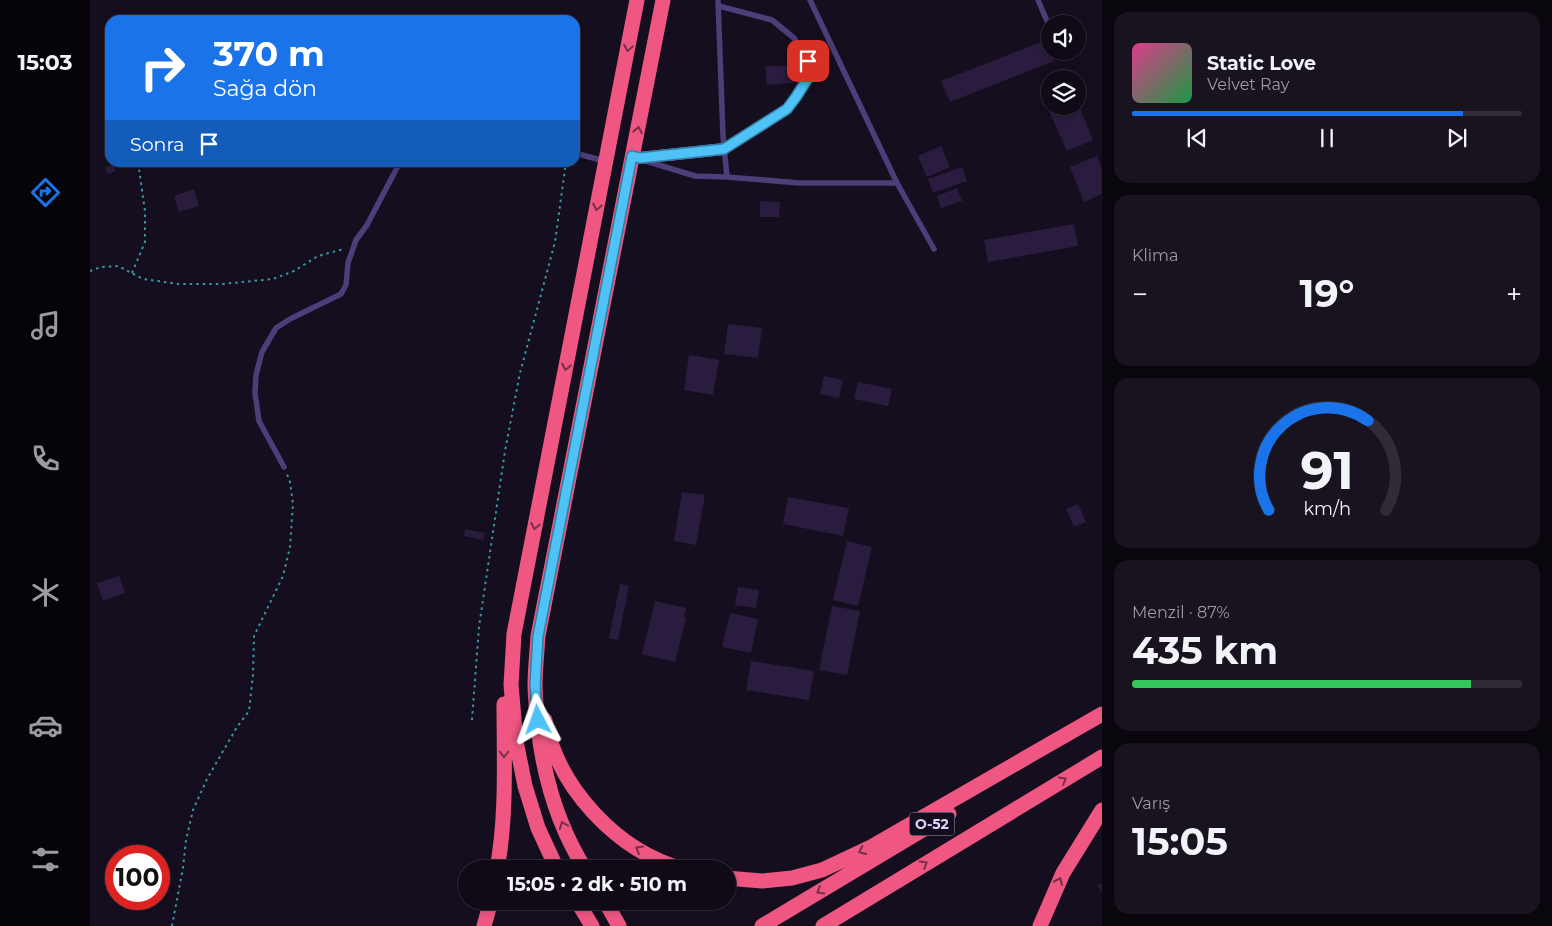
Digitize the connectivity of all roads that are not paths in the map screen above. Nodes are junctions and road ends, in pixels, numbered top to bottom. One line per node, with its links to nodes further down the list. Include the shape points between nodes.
1 (637, 0): 10 (highway, one-way to 10)
2 (663, 0): 9 (highway, one-way to 2)
3 (810, 0): 13 (lane)
4 (1038, 0): 6 (lane)
5 (718, 3): 7 (lane); 7 (lane, via 772,20 794,38 808,61 808,78 787,109)
6 (1044, 15)
7 (724, 149): 9 (street); 12 (lane)
8 (580, 154): 10 (lane)
9 (636, 157): 12 (lane, via 695,176); 17 (highway)
10 (606, 161): 16 (highway, one-way to 16)
11 (397, 167): 15 (lane, via 356,240 341,294 276,328 262,352 255,393 260,421)
12 (727, 177): 13 (lane, via 800,183)
13 (897, 183): 14 (lane)
14 (934, 249)
15 (284, 467)
16 (530, 551): 22 (highway, one-way to 22, via 511,633 504,686 504,796); 23 (highway, via 514,634 511,685 516,741 525,786 538,828)
17 (554, 555): 24 (highway, one-way to 17, via 548,780 539,738 535,685 538,636); 25 (highway, one-way to 17, via 628,843 604,825 586,804 556,755 547,730 542,704 542,639)
18 (1102, 714): 26 (highway, one-way to 26, via 871,847 822,870 792,878 762,881)
19 (1102, 721): 33 (highway, O-52, one-way to 33)
20 (1102, 757): 34 (highway, O-52, one-way to 20)
21 (1102, 810): 35 (highway, one-way to 21, via 1063,873)
22 (499, 860)
23 (553, 860)
24 (579, 860)
25 (661, 860)
26 (736, 879)
27 (488, 910): 30 (highway)
28 (582, 910): 31 (highway)
29 (610, 910): 32 (highway)
30 (484, 926)
31 (592, 926)
32 (620, 926)
33 (762, 926)
34 (823, 926)
35 (1040, 926)

